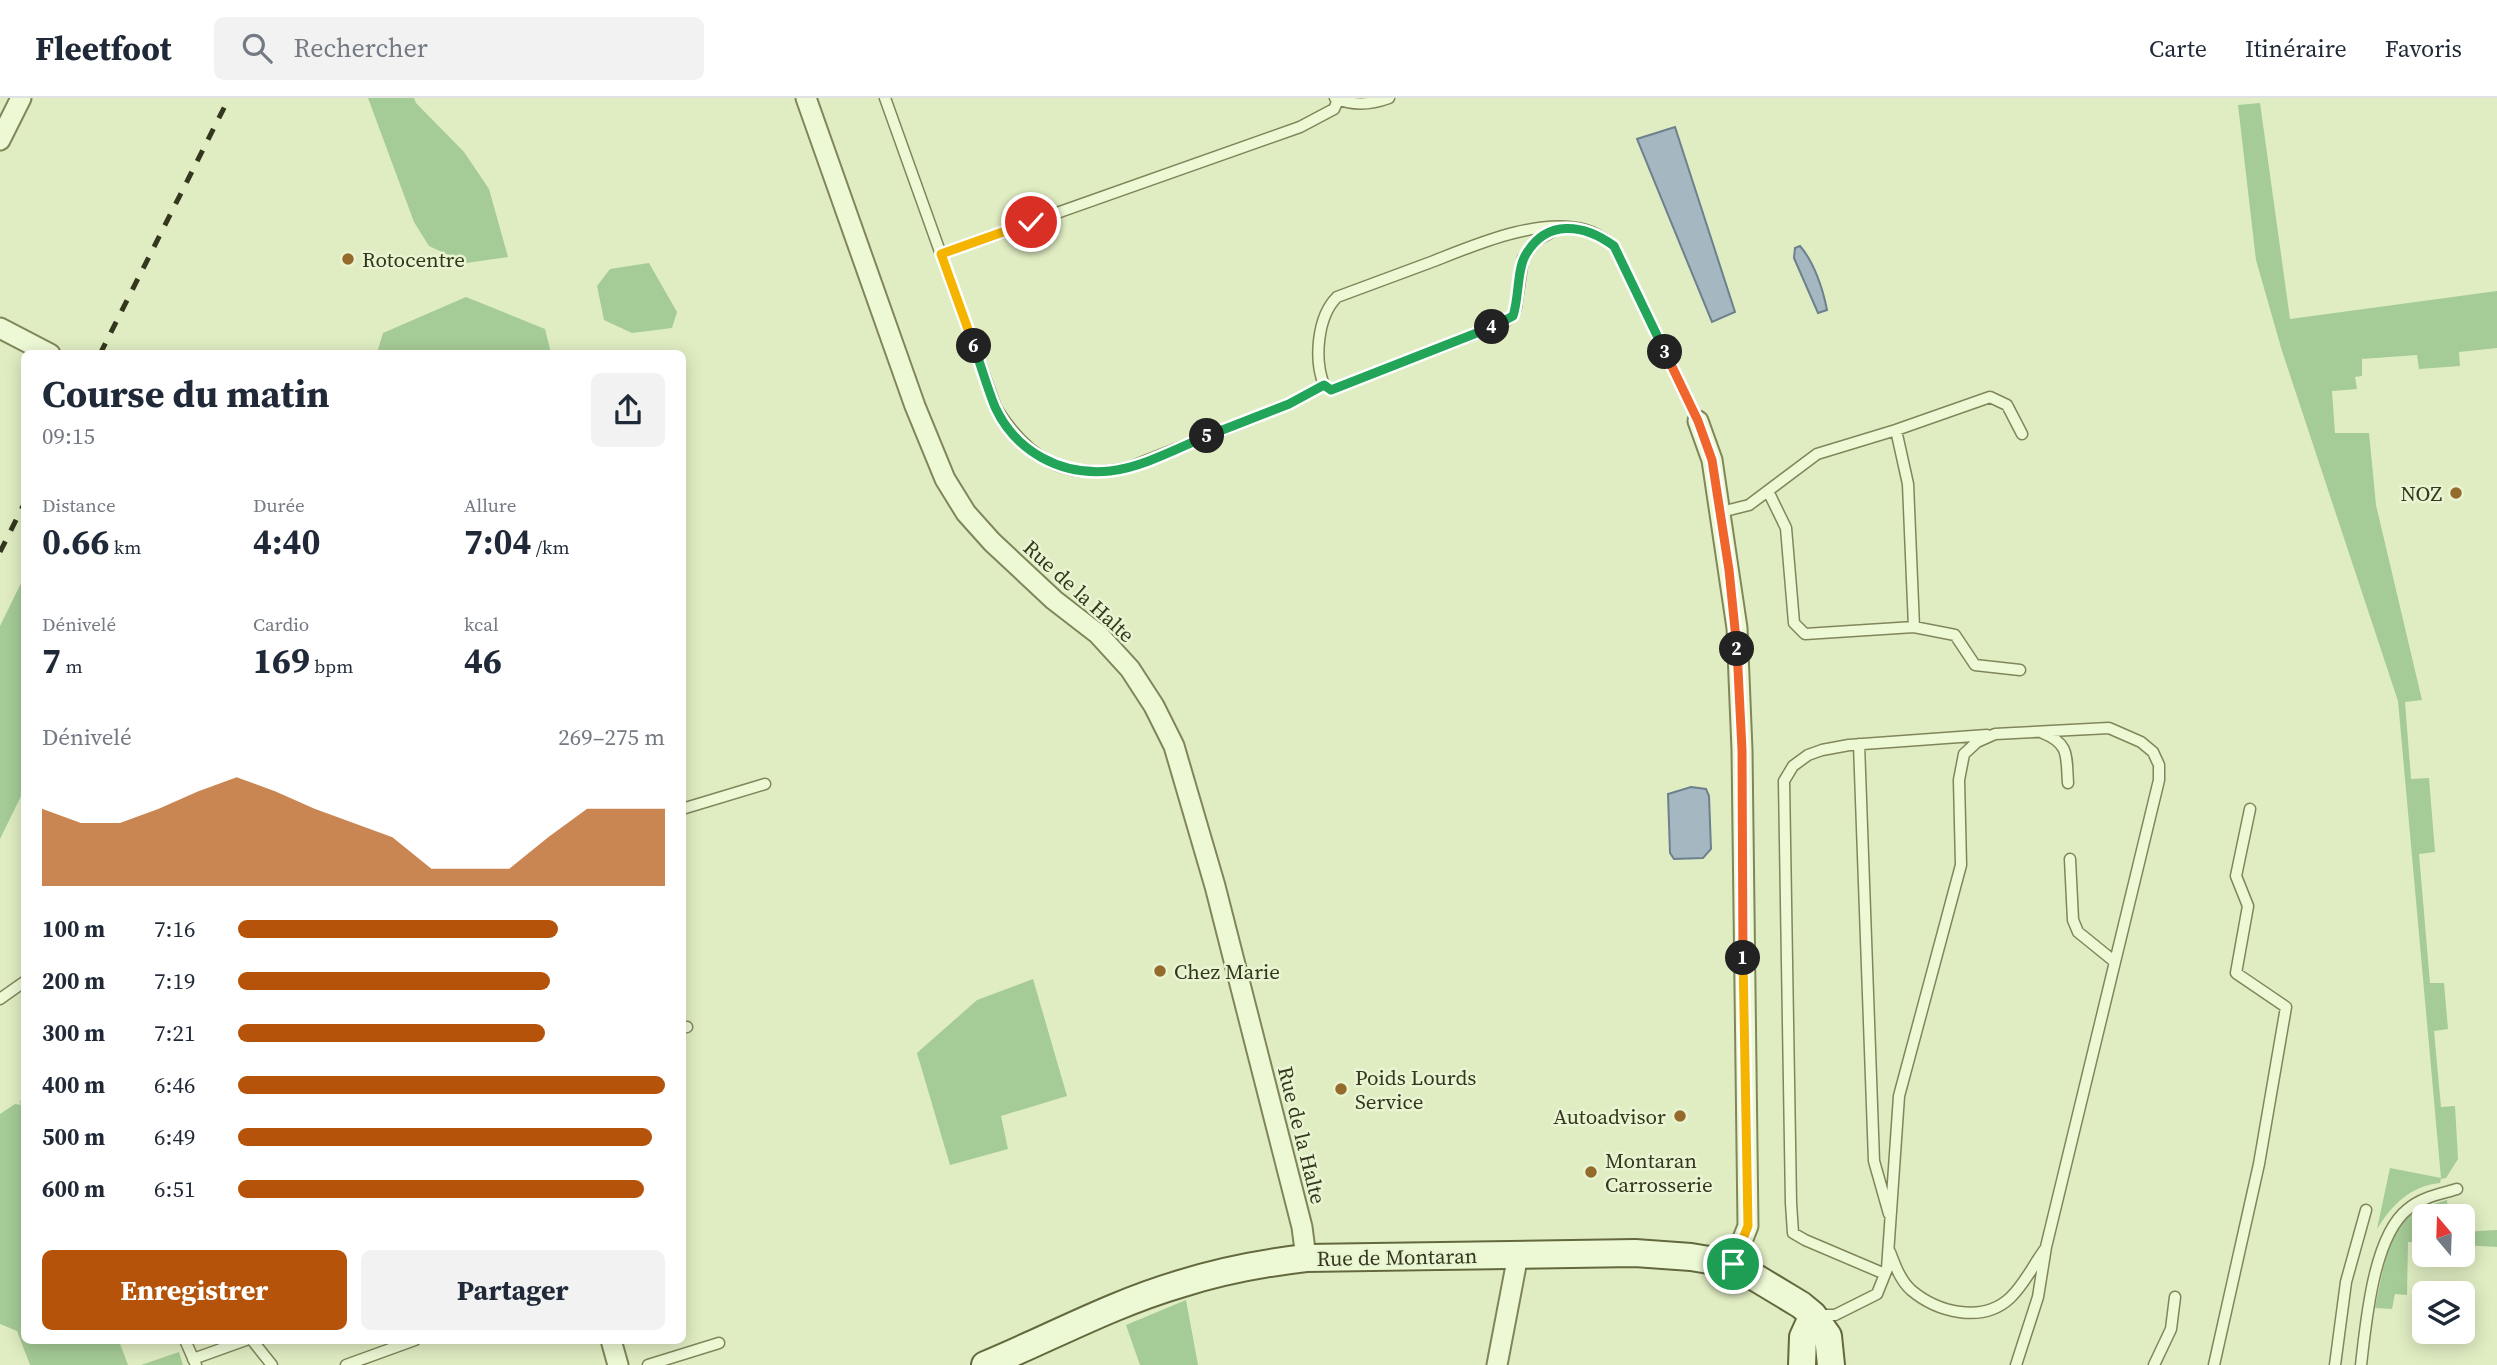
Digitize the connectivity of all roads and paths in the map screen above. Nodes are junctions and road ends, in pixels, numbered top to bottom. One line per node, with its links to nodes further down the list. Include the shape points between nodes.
1 (21, 98): 6 (street)
2 (806, 98): 36 (street, Rue de la Halte, via 945,479 992,542 1098,634 1130,669 1174,746 1222,912)
3 (885, 98): 8 (lane)
4 (1389, 98): 5 (lane, via 1366,104)
5 (1336, 99): 8 (lane, via 1334,109 1300,127)
6 (0, 140)
7 (1559, 228): 11 (lane, via 1537,240 1523,258 1516,307 1503,323 1331,390); 11 (lane, via 1507,233 1337,297 1325,312 1317,360); 12 (lane, via 1585,229 1614,246)
8 (941, 254): 11 (lane, via 996,408 1023,445 1055,464 1090,471 1130,467 1289,404)
9 (0, 328): 10 (street)
10 (42, 350)
11 (1324, 385)
12 (1698, 421): 16 (street, via 1712,460)
13 (1896, 430): 14 (lane, via 1990,397 2007,405); 15 (lane, via 1817,454); 17 (lane, via 1908,484)
14 (2021, 433)
15 (1768, 491): 16 (lane, via 1749,505); 17 (lane, via 1786,528 1794,623 1805,634)
16 (1721, 512): 37 (street, via 1737,628 1742,750 1748,1226)
17 (1914, 627): 18 (lane, via 1955,635 1975,665)
18 (2020, 670)
19 (2039, 732): 20 (lane); 22 (lane, via 2063,744); 27 (lane, via 2109,728 2141,742 2159,765)
20 (1995, 734): 21 (lane); 32 (lane, via 1964,754 1960,767 1961,865 1899,1096)
21 (1859, 744): 32 (lane, via 1874,1161); 38 (lane, via 1808,755 1793,766 1784,781 1791,1202 1793,1233)
22 (2068, 783)
23 (765, 784): 24 (lane)
24 (686, 808)
25 (2250, 809): 58 (lane, via 2236,876 2248,906 2236,974 2286,1007 2259,1164)
26 (2070, 859): 27 (lane, via 2073,920 2078,932)
27 (2115, 962): 33 (lane)
28 (21, 984): 29 (lane)
29 (0, 999)
30 (2458, 1189): 60 (lane, via 2431,1196 2395,1221 2384,1244 2368,1306)
31 (2366, 1209): 59 (lane, via 2346,1282)
32 (1891, 1220): 34 (lane)
33 (2046, 1247): 34 (lane, via 2011,1297 1982,1312 1965,1313 1938,1306 1910,1289); 56 (lane, via 2038,1297)
34 (1889, 1248): 38 (lane)
35 (1518, 1255): 36 (street, Rue de Montaran); 37 (street, Rue de Montaran, via 1635,1253); 53 (street)
36 (1307, 1258): 52 (street, Rue de Montaran, via 1178,1284)
37 (1733, 1264): 40 (street, Rue de Montaran)
38 (1885, 1274): 40 (lane, via 1877,1294 1835,1315)
39 (2175, 1297): 57 (lane, via 2171,1329)
40 (1813, 1315): 54 (street, via 1803,1337); 55 (street, Rue de Montaran, via 1828,1336)
41 (719, 1343): 51 (lane)
42 (188, 1344): 47 (lane)
43 (237, 1344): 47 (lane)
44 (255, 1344): 48 (lane)
45 (404, 1344): 49 (lane)
46 (612, 1344): 50 (street)
47 (195, 1362)
48 (272, 1365)
49 (346, 1365)
50 (618, 1365)
51 (648, 1365)
52 (985, 1365)
53 (1497, 1365)
54 (1802, 1365)
55 (1831, 1365)
56 (2016, 1365)
57 (2154, 1365)
58 (2214, 1365)
59 (2334, 1365)
60 (2361, 1365)

